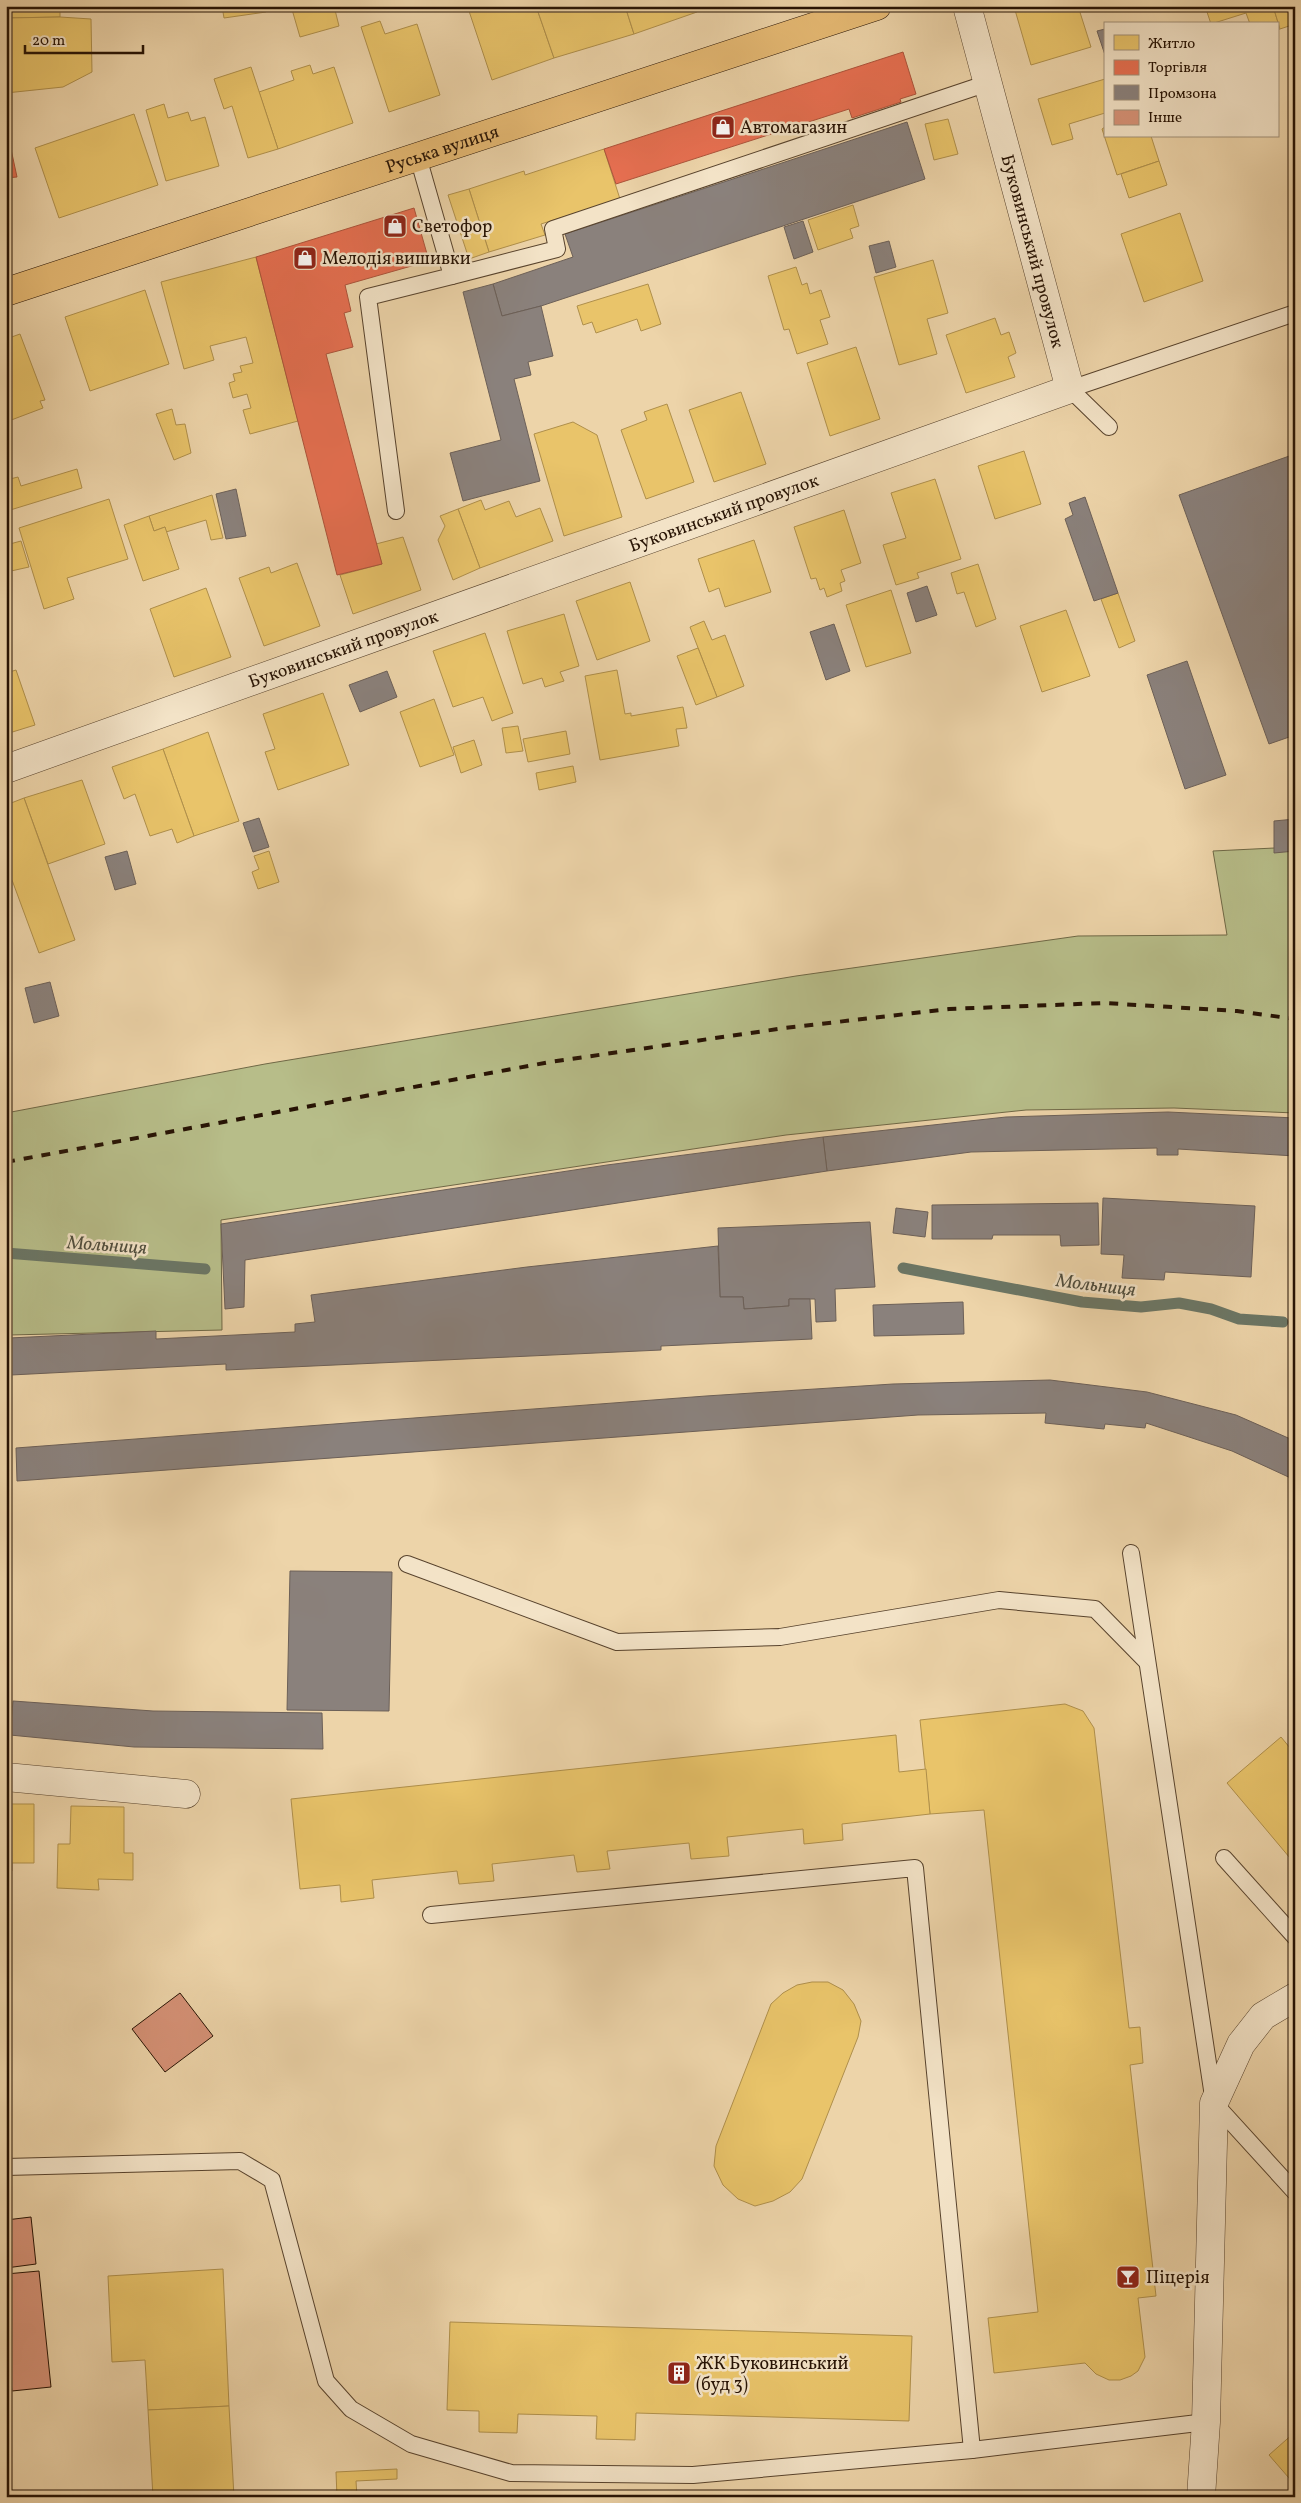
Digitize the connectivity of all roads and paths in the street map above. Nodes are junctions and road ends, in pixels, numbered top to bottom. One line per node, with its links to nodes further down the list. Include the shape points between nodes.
1 (877, 6): 4 (main road, Руська вулиця)
2 (967, 6): 3 (street, Буковинський провулок)
3 (988, 84): 5 (lane, via 554,229 558,249); 8 (street, Буковинський провулок)
4 (418, 157): 5 (lane); 6 (main road, Руська вулиця)
5 (452, 276): 10 (lane, via 368,297)
6 (6, 292)
7 (1295, 312): 8 (lane)
8 (1070, 389): 9 (lane); 11 (street, Буковинський провулок)
9 (1109, 427)
10 (396, 511)
11 (6, 769)
12 (1130, 1553): 14 (lane)
13 (407, 1564): 14 (lane, via 617,1642 780,1637 999,1600 1095,1610)
14 (1147, 1662): 21 (lane)
15 (6, 1777): 16 (street)
16 (186, 1794)
17 (1224, 1858): 19 (lane)
18 (431, 1915): 25 (lane, via 914,1868)
19 (1295, 1937)
20 (1295, 1997): 21 (street, via 1264,2016 1241,2044)
21 (1214, 2103): 23 (lane); 24 (street)
22 (6, 2167): 25 (lane, via 240,2161 272,2180 326,2381 351,2409 411,2444 511,2473 693,2474)
23 (1295, 2192)
24 (1206, 2422): 25 (lane); 26 (street)
25 (972, 2450)
26 (1200, 2497)

